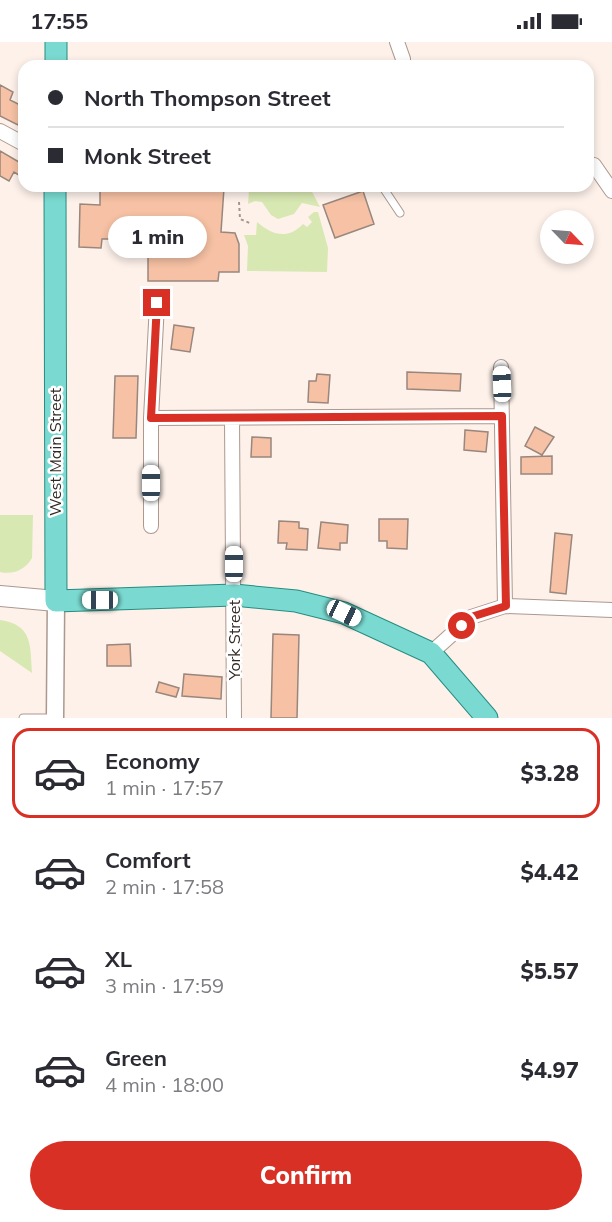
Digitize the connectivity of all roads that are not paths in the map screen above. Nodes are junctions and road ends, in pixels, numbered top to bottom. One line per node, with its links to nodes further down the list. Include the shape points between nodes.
1 (56, 42): 3 (main road)
2 (397, 42): 4 (street)
3 (56, 60)
4 (403, 60)
5 (0, 131): 6 (street)
6 (18, 141)
7 (594, 165): 8 (street)
8 (612, 191)
9 (55, 192): 20 (main road, West Main Street)
10 (386, 192): 11 (lane)
11 (400, 213)
12 (157, 303): 15 (street)
13 (501, 367): 14 (street)
14 (502, 416): 16 (street); 21 (street)
15 (151, 418): 16 (street); 17 (street)
16 (232, 418): 18 (street, York Street)
17 (151, 526)
18 (234, 595): 20 (main road); 23 (main road, via 296,601 344,613); 26 (street, York Street)
19 (0, 596): 20 (main road)
20 (56, 601): 25 (street, West Main Street)
21 (506, 606): 22 (street); 23 (street, via 471,617)
22 (612, 610)
23 (431, 653): 27 (main road)
24 (23, 718): 25 (lane)
25 (55, 718)
26 (234, 718)
27 (487, 718)

